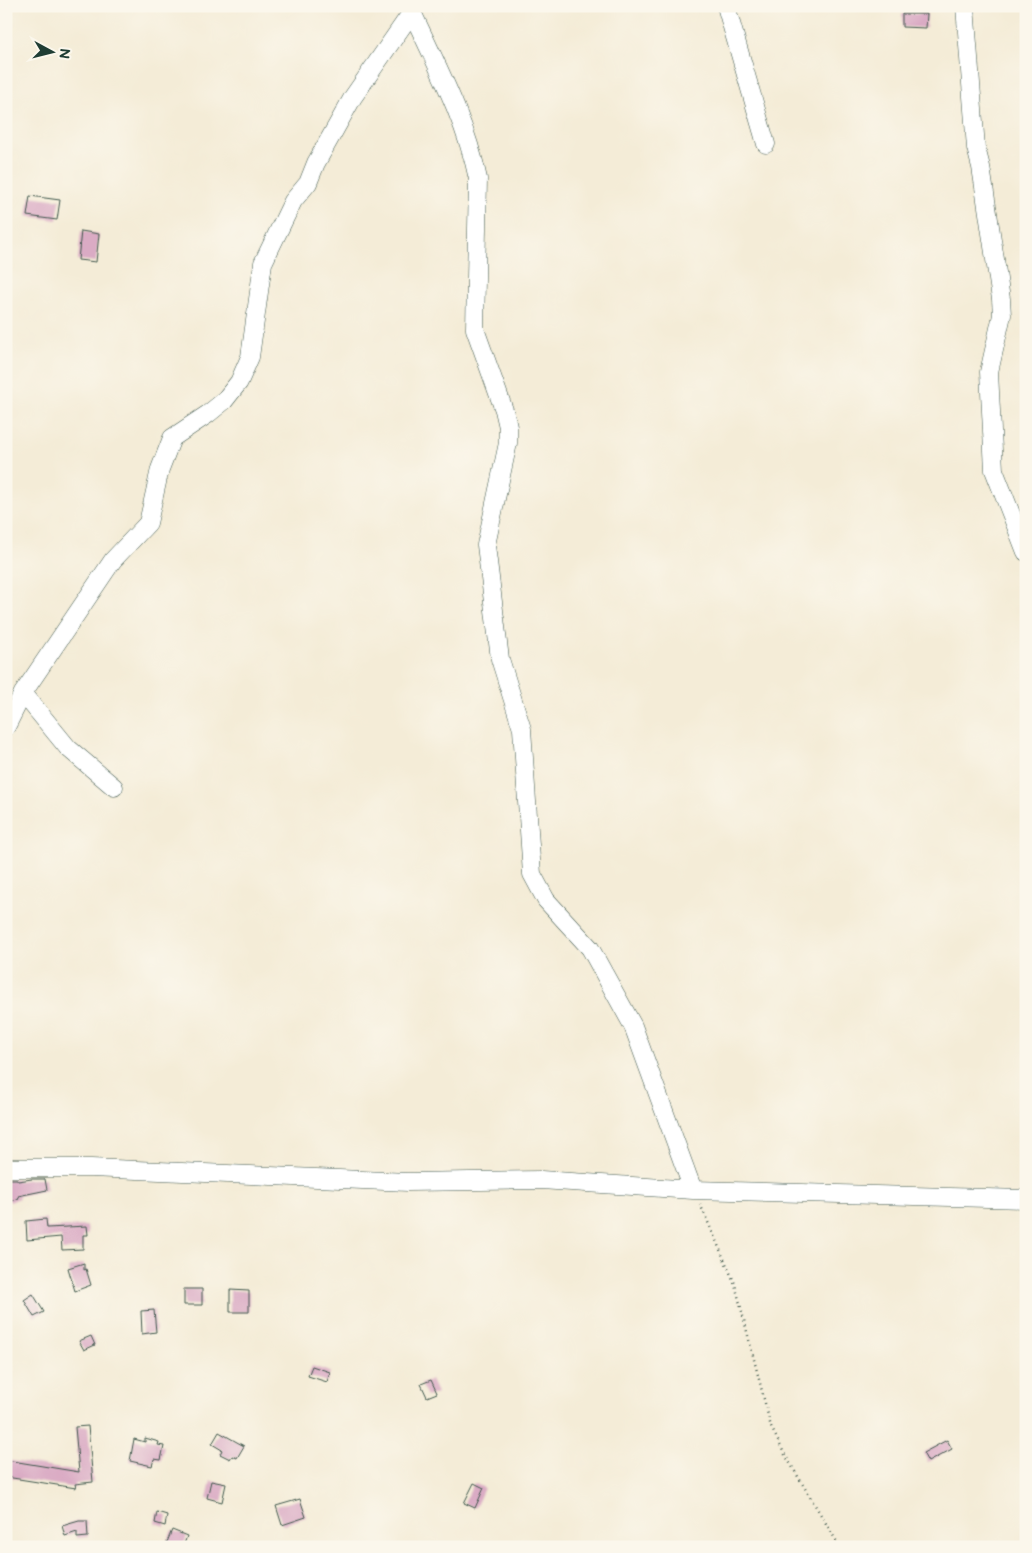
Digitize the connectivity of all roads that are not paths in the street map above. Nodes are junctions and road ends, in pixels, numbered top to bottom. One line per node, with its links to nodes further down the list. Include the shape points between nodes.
1 (726, 6): 4 (street)
2 (965, 6): 5 (street, via 976,148 1002,315 989,372 994,470)
3 (412, 9): 6 (street, via 353,97 308,183 292,200 263,263 250,357 238,382 224,401 172,438 160,469 148,523 113,560); 10 (street, via 447,87 474,157 478,179 475,329 508,427 508,443 486,545 500,659 522,729 532,874 546,900 590,948 633,1026)
4 (766, 144)
5 (1026, 552)
6 (23, 692): 7 (street); 8 (street, via 68,748)
7 (8, 716)
8 (114, 787)
9 (6, 1168): 10 (street, via 91,1168 408,1182 541,1180)
10 (693, 1190): 11 (street)
11 (1026, 1199)

